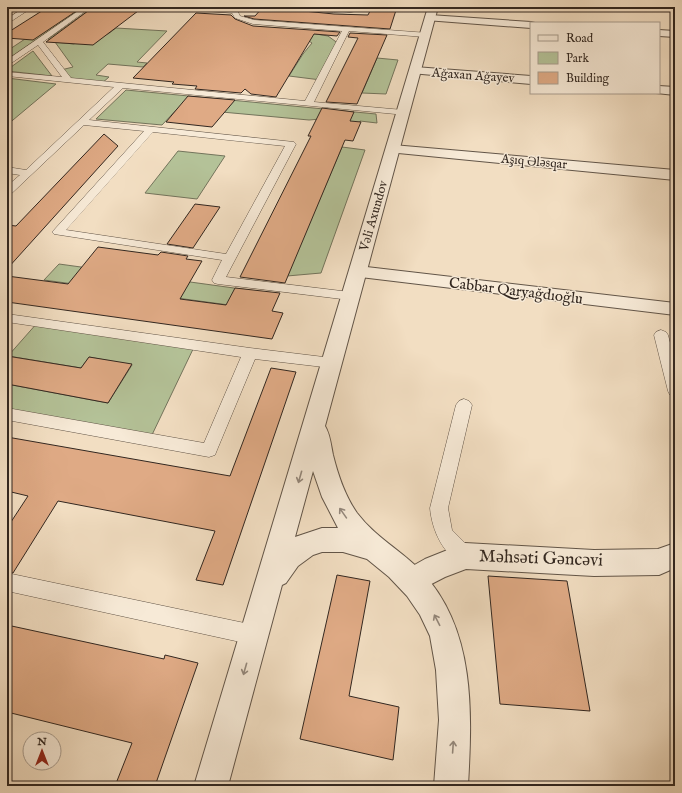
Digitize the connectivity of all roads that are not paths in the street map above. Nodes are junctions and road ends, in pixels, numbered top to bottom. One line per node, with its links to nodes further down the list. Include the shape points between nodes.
1 (30, 7): 9 (lane)
2 (88, 7): 15 (lane)
3 (179, 7): 7 (lane)
4 (242, 7): 7 (lane)
5 (301, 7): 6 (lane, via 357,10)
6 (361, 7)
7 (234, 11): 11 (lane, via 237,17 253,22)
8 (431, 13): 10 (street); 14 (street, Vəli Axundov)
9 (7, 22)
10 (530, 25)
11 (347, 29): 14 (lane); 24 (lane)
12 (660, 33): 13 (street)
13 (675, 34)
14 (425, 35): 17 (street, Vəli Axundov)
15 (39, 42): 16 (lane); 19 (lane)
16 (8, 62)
17 (414, 72): 20 (street, Ağaxan Ağayev); 25 (street, Vəli Axundov)
18 (7, 74): 19 (lane)
19 (68, 80): 21 (lane)
20 (530, 80)
21 (121, 86): 24 (lane); 26 (lane)
22 (660, 90): 23 (street)
23 (675, 91)
24 (308, 104): 25 (lane)
25 (403, 113): 28 (street, Vəli Axundov)
26 (83, 122): 27 (lane); 30 (lane)
27 (151, 129): 33 (lane, via 291,144); 33 (lane, via 58,232)
28 (393, 149): 31 (street, Aşıq Ələsqar); 34 (street, Vəli Axundov)
29 (7, 170): 30 (lane)
30 (28, 173): 32 (lane)
31 (675, 175)
32 (7, 192)
33 (230, 258): 35 (lane, via 218,280)
34 (358, 272): 35 (street, Vəli Axundov); 36 (street, Cabbar Qaryağdıoğlu)
35 (350, 296): 40 (street, Vəli Axundov)
36 (675, 309)
37 (7, 318): 39 (lane)
38 (661, 335): 41 (lane)
39 (250, 353): 40 (lane); 43 (lane, via 209,450)
40 (332, 363): 44 (street, Vəli Axundov)
41 (675, 391)
42 (464, 405): 47 (lane, via 439,508 440,523 447,539)
43 (7, 414)
44 (315, 426): 45 (street, one-way to 44, via 357,532 339,508 329,484); 50 (street, Vəli Axundov, one-way to 50)
45 (376, 549): 48 (street); 50 (street, via 343,540 318,541 297,548 284,560)
46 (675, 555): 47 (street, Məhsəti Gəncəvi, via 659,562 594,563)
47 (465, 556): 48 (street, Məhsəti Gəncəvi)
48 (412, 581): 53 (street, one-way to 48, via 455,722 453,675 443,633 429,605)
49 (7, 582): 51 (lane)
50 (269, 583): 51 (street, Vəli Axundov)
51 (254, 635): 52 (street, Vəli Axundov, one-way to 52)
52 (211, 786)
53 (451, 786)

